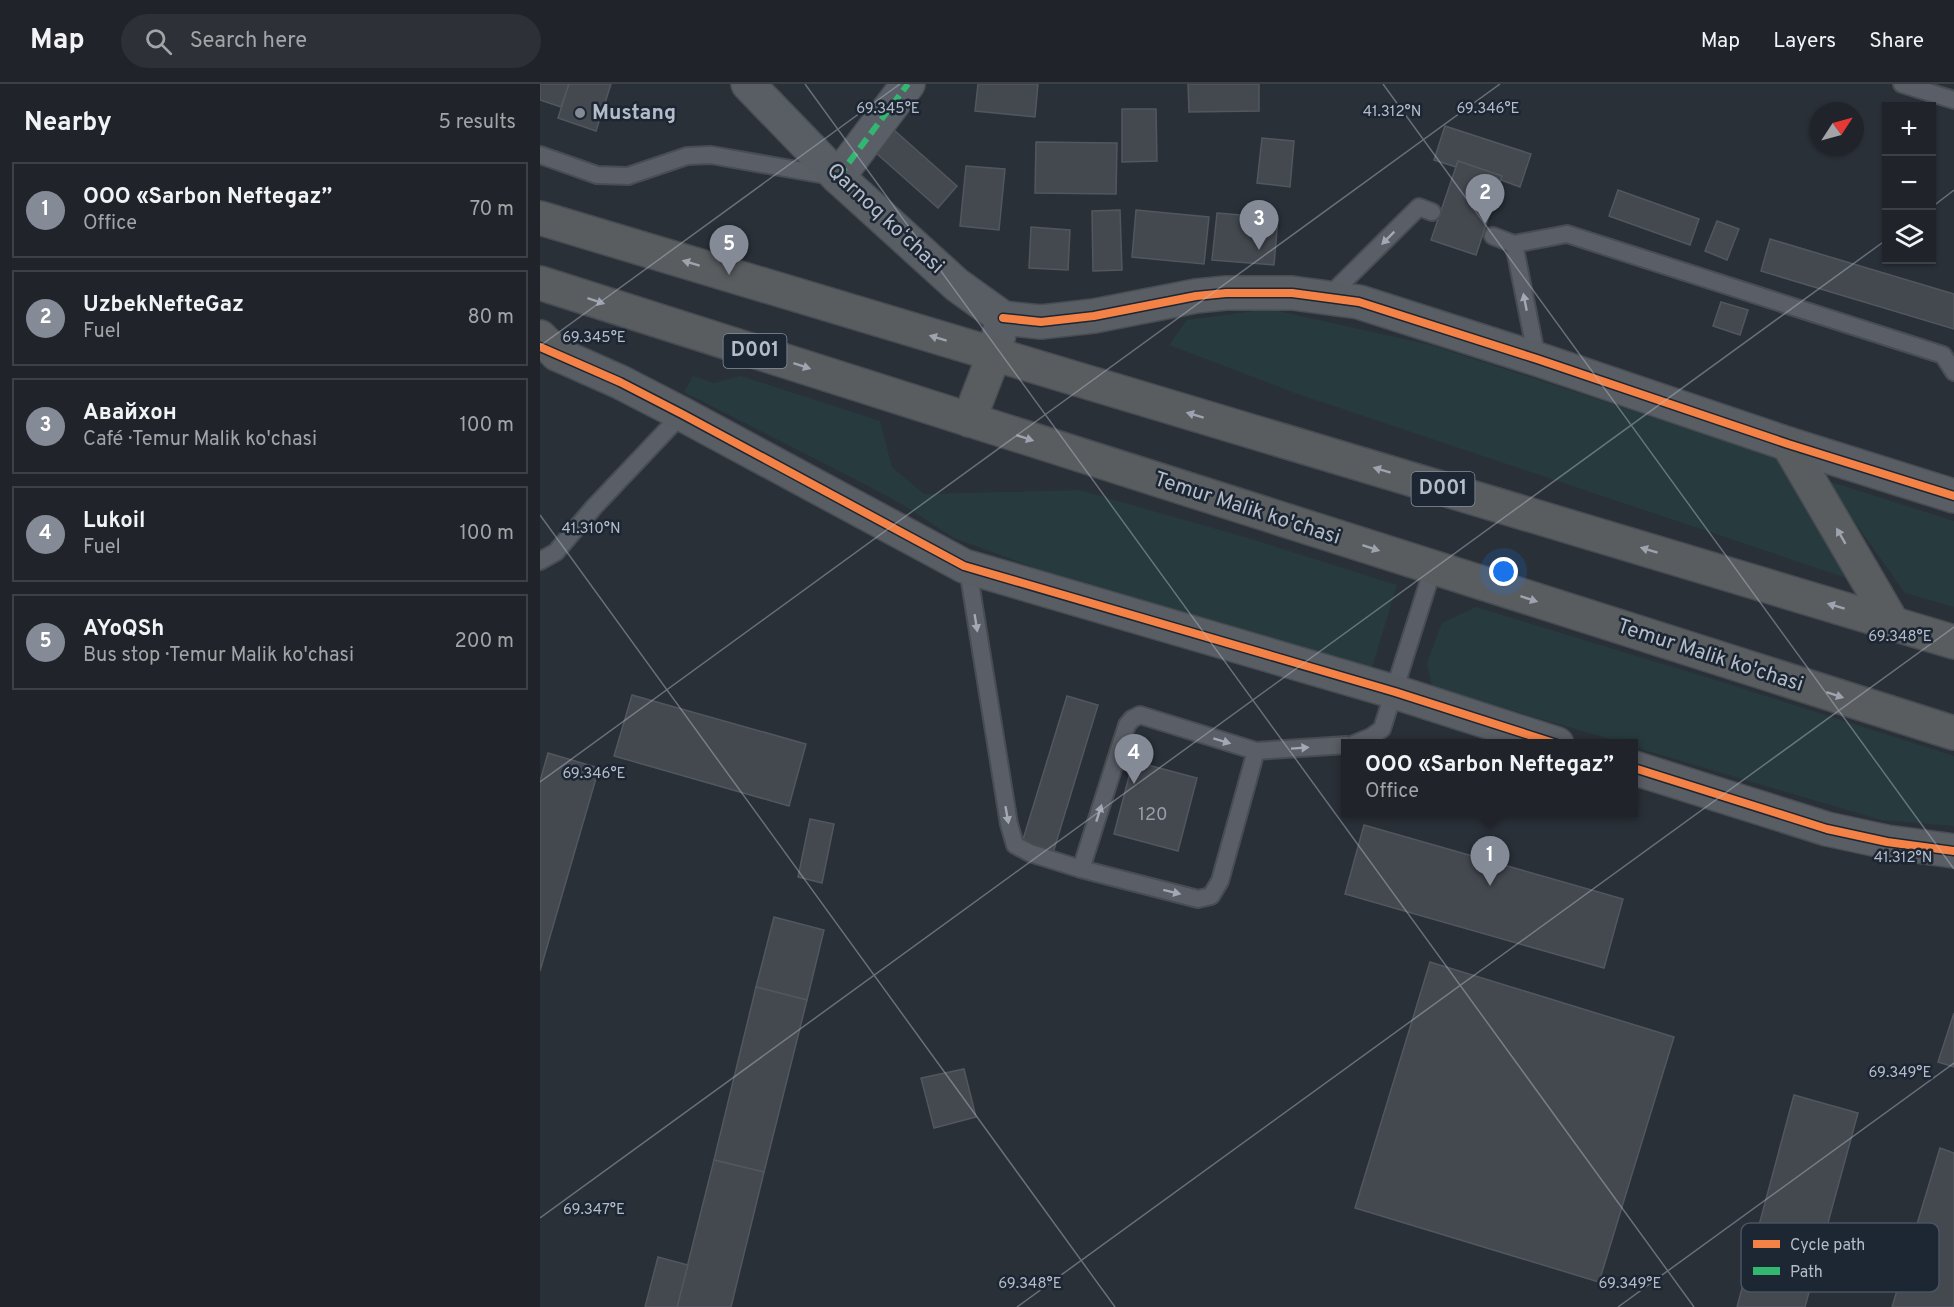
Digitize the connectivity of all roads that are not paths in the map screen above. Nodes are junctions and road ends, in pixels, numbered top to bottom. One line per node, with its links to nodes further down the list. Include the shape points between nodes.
1 (748, 84): 6 (street, Qarnoq koʻchasi)
2 (908, 84): 6 (street)
3 (1902, 84): 4 (lane)
4 (1954, 100)
5 (540, 155): 6 (lane, via 597,175 628,176 687,156 711,155)
6 (838, 177): 13 (street, Qarnoq koʻchasi, via 957,285)
7 (1432, 212): 12 (lane, one-way to 12, via 1419,207)
8 (540, 218): 15 (highway, D001, one-way to 8)
9 (1493, 236): 10 (lane)
10 (1514, 244): 16 (lane, one-way to 10); 17 (lane, via 1567,234 1943,354)
11 (540, 283): 19 (highway, Temur Malik ko'chasi / D001, one-way to 19)
12 (1328, 297): 13 (street, via 1226,293 1041,322); 16 (street, via 1359,302)
13 (1003, 318): 15 (street)
14 (546, 346): 18 (street)
15 (994, 355): 19 (highway); 25 (highway, D001, one-way to 15)
16 (1537, 359): 20 (street)
17 (1954, 372)
18 (682, 414): 22 (lane, via 556,552); 23 (street)
19 (969, 420): 24 (highway, Temur Malik ko'chasi / D001, one-way to 24)
20 (1788, 444): 21 (street); 25 (highway, one-way to 20)
21 (1954, 496)
22 (540, 561)
23 (963, 566): 27 (street); 35 (lane, one-way to 35, via 970,582 1015,845)
24 (1433, 568): 27 (lane); 28 (highway, Temur Malik ko'chasi / D001, one-way to 28)
25 (1892, 622): 26 (highway, D001)
26 (1954, 642)
27 (1395, 692): 29 (lane, via 1382,729); 30 (street)
28 (1954, 733)
29 (1365, 739)
30 (1541, 739)
31 (1341, 745): 32 (lane, one-way to 31)
32 (1256, 751): 35 (lane, one-way to 32, via 1198,899 1211,896 1220,881); 35 (lane, one-way to 32, via 1132,719 1140,715)
33 (1638, 769): 34 (street, via 1827,829)
34 (1954, 851)
35 (1082, 869)

